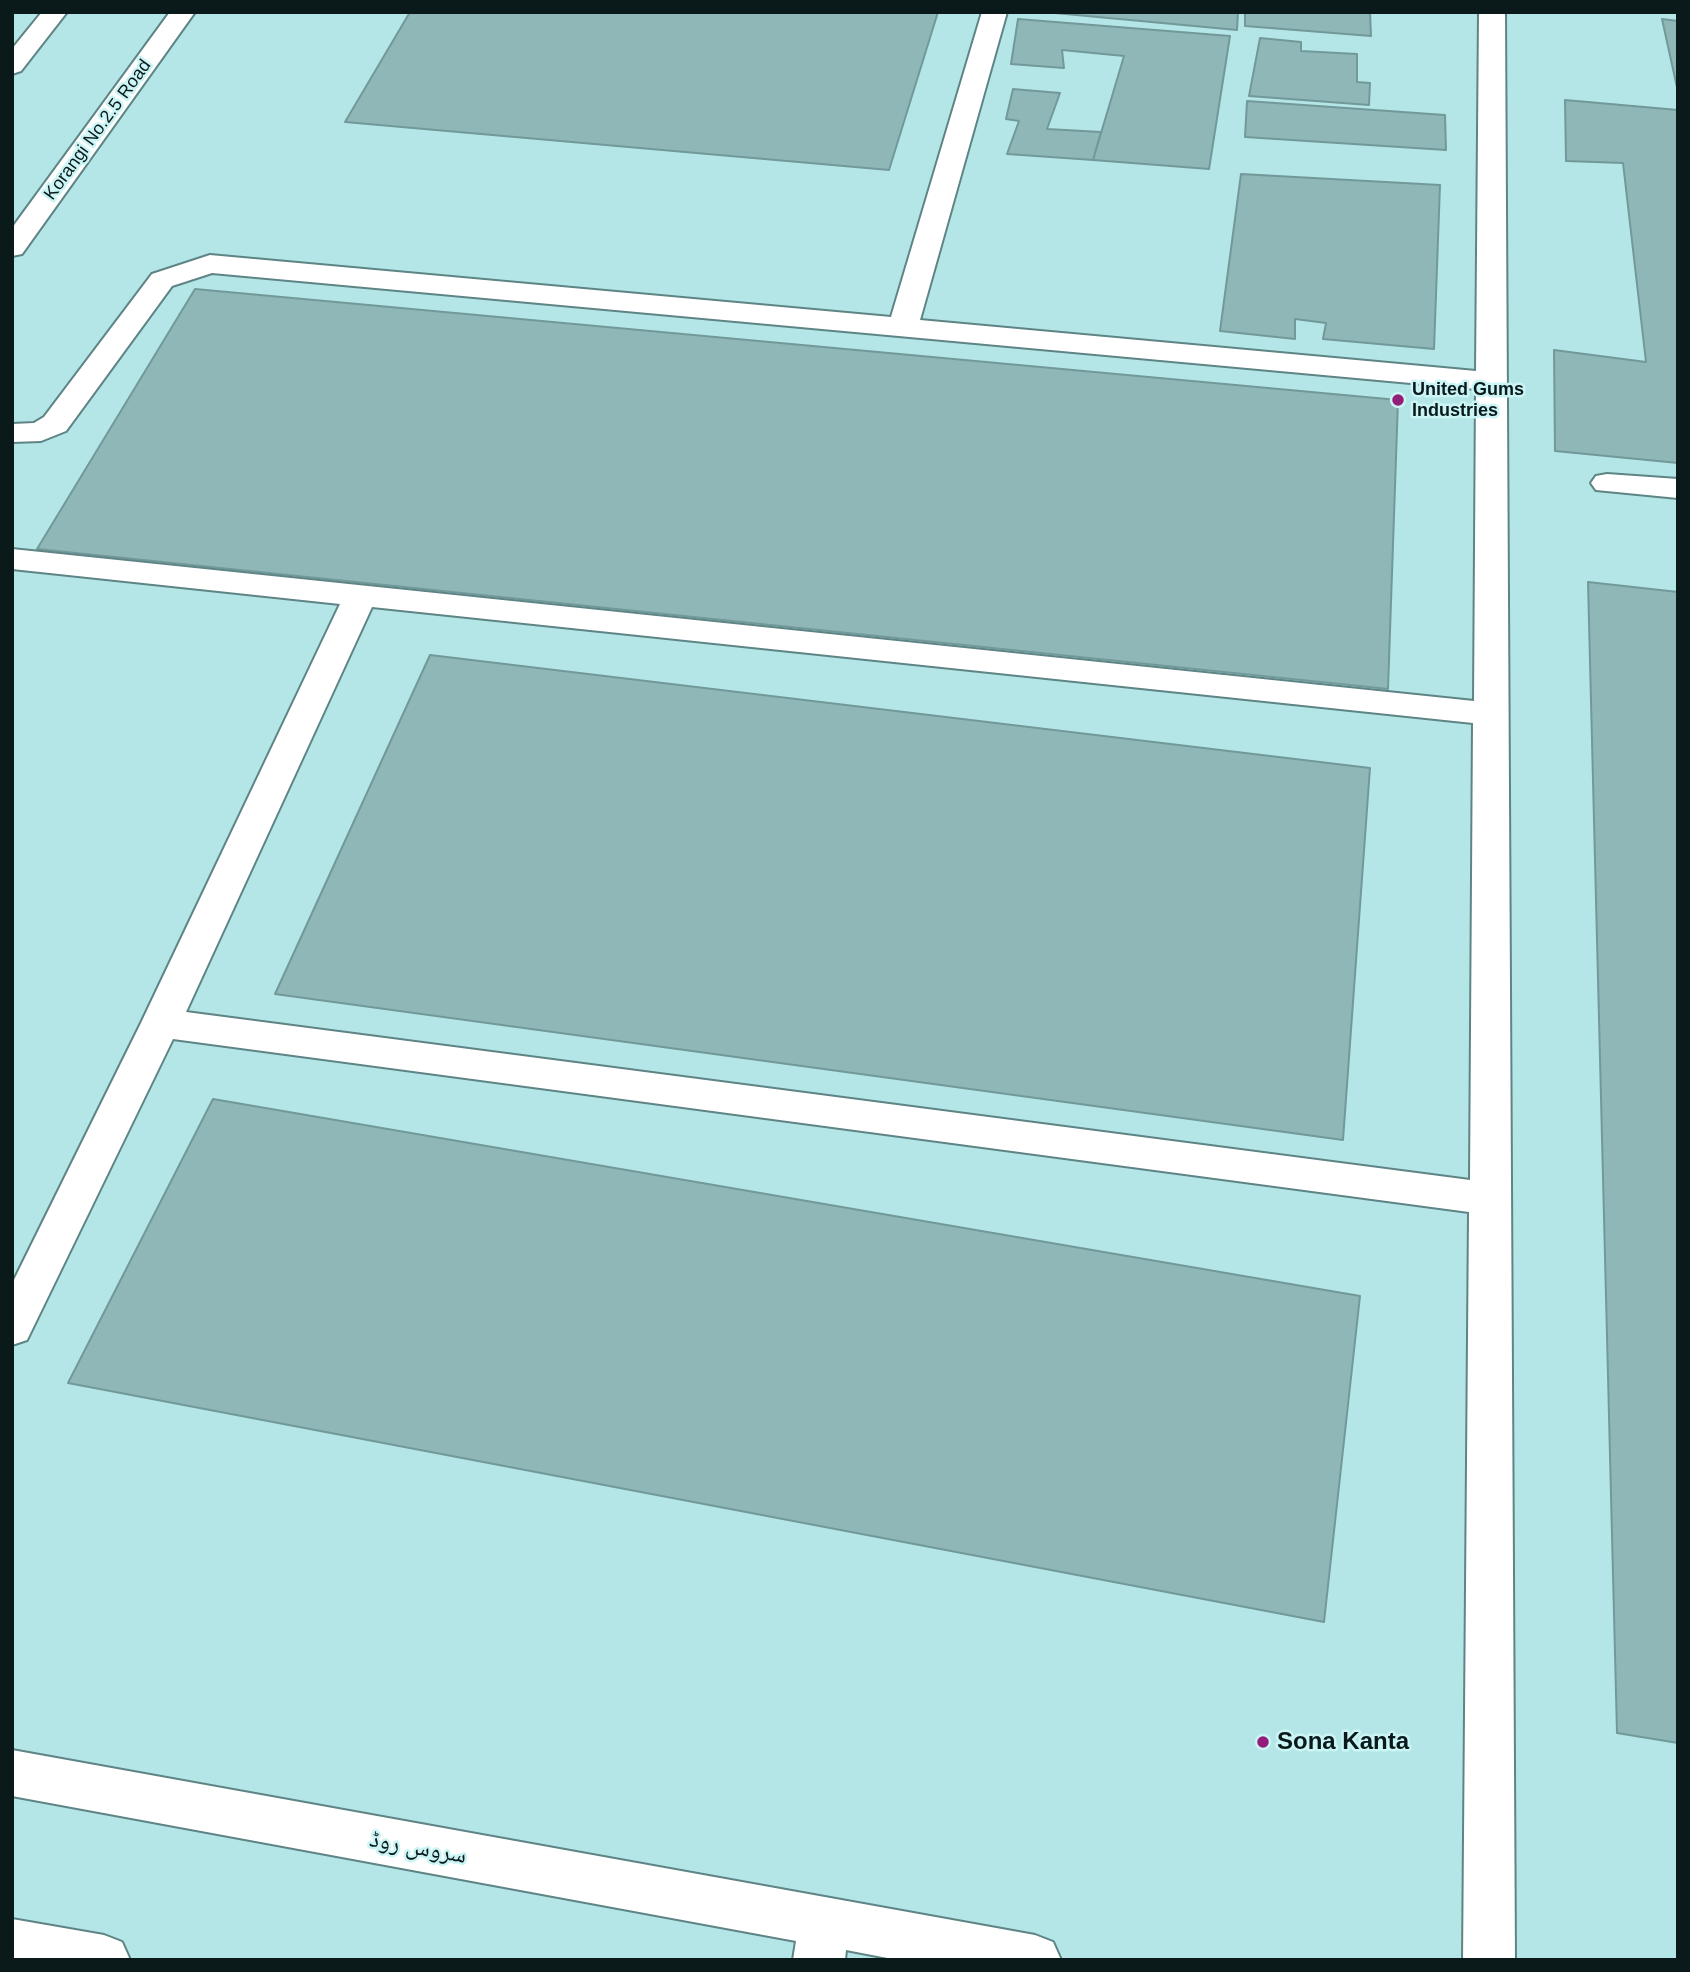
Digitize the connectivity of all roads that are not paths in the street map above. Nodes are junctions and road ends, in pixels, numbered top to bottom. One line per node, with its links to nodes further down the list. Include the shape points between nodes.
1 (55, 12): 5 (main road)
2 (183, 12): 6 (main road, Korangi No.2.5 Road)
3 (995, 12): 7 (main road)
4 (1492, 12): 8 (main road)
5 (12, 66)
6 (12, 248)
7 (903, 327): 8 (main road); 9 (main road, via 210,264 162,280 55,424 41,432)
8 (1491, 381): 14 (main road)
9 (12, 433)
10 (1607, 483): 11 (main road)
11 (1678, 489)
12 (12, 559): 13 (main road)
13 (360, 596): 14 (main road); 15 (main road)
14 (1491, 714): 16 (main road)
15 (161, 1023): 16 (main road); 17 (main road)
16 (1490, 1199): 23 (main road)
17 (12, 1328)
18 (12, 1773): 19 (main road, سروس روڈ)
19 (822, 1941): 22 (main road, سروس روڈ)
20 (12, 1944): 21 (main road)
21 (104, 1960)
22 (1035, 1960)
23 (1489, 1960)

